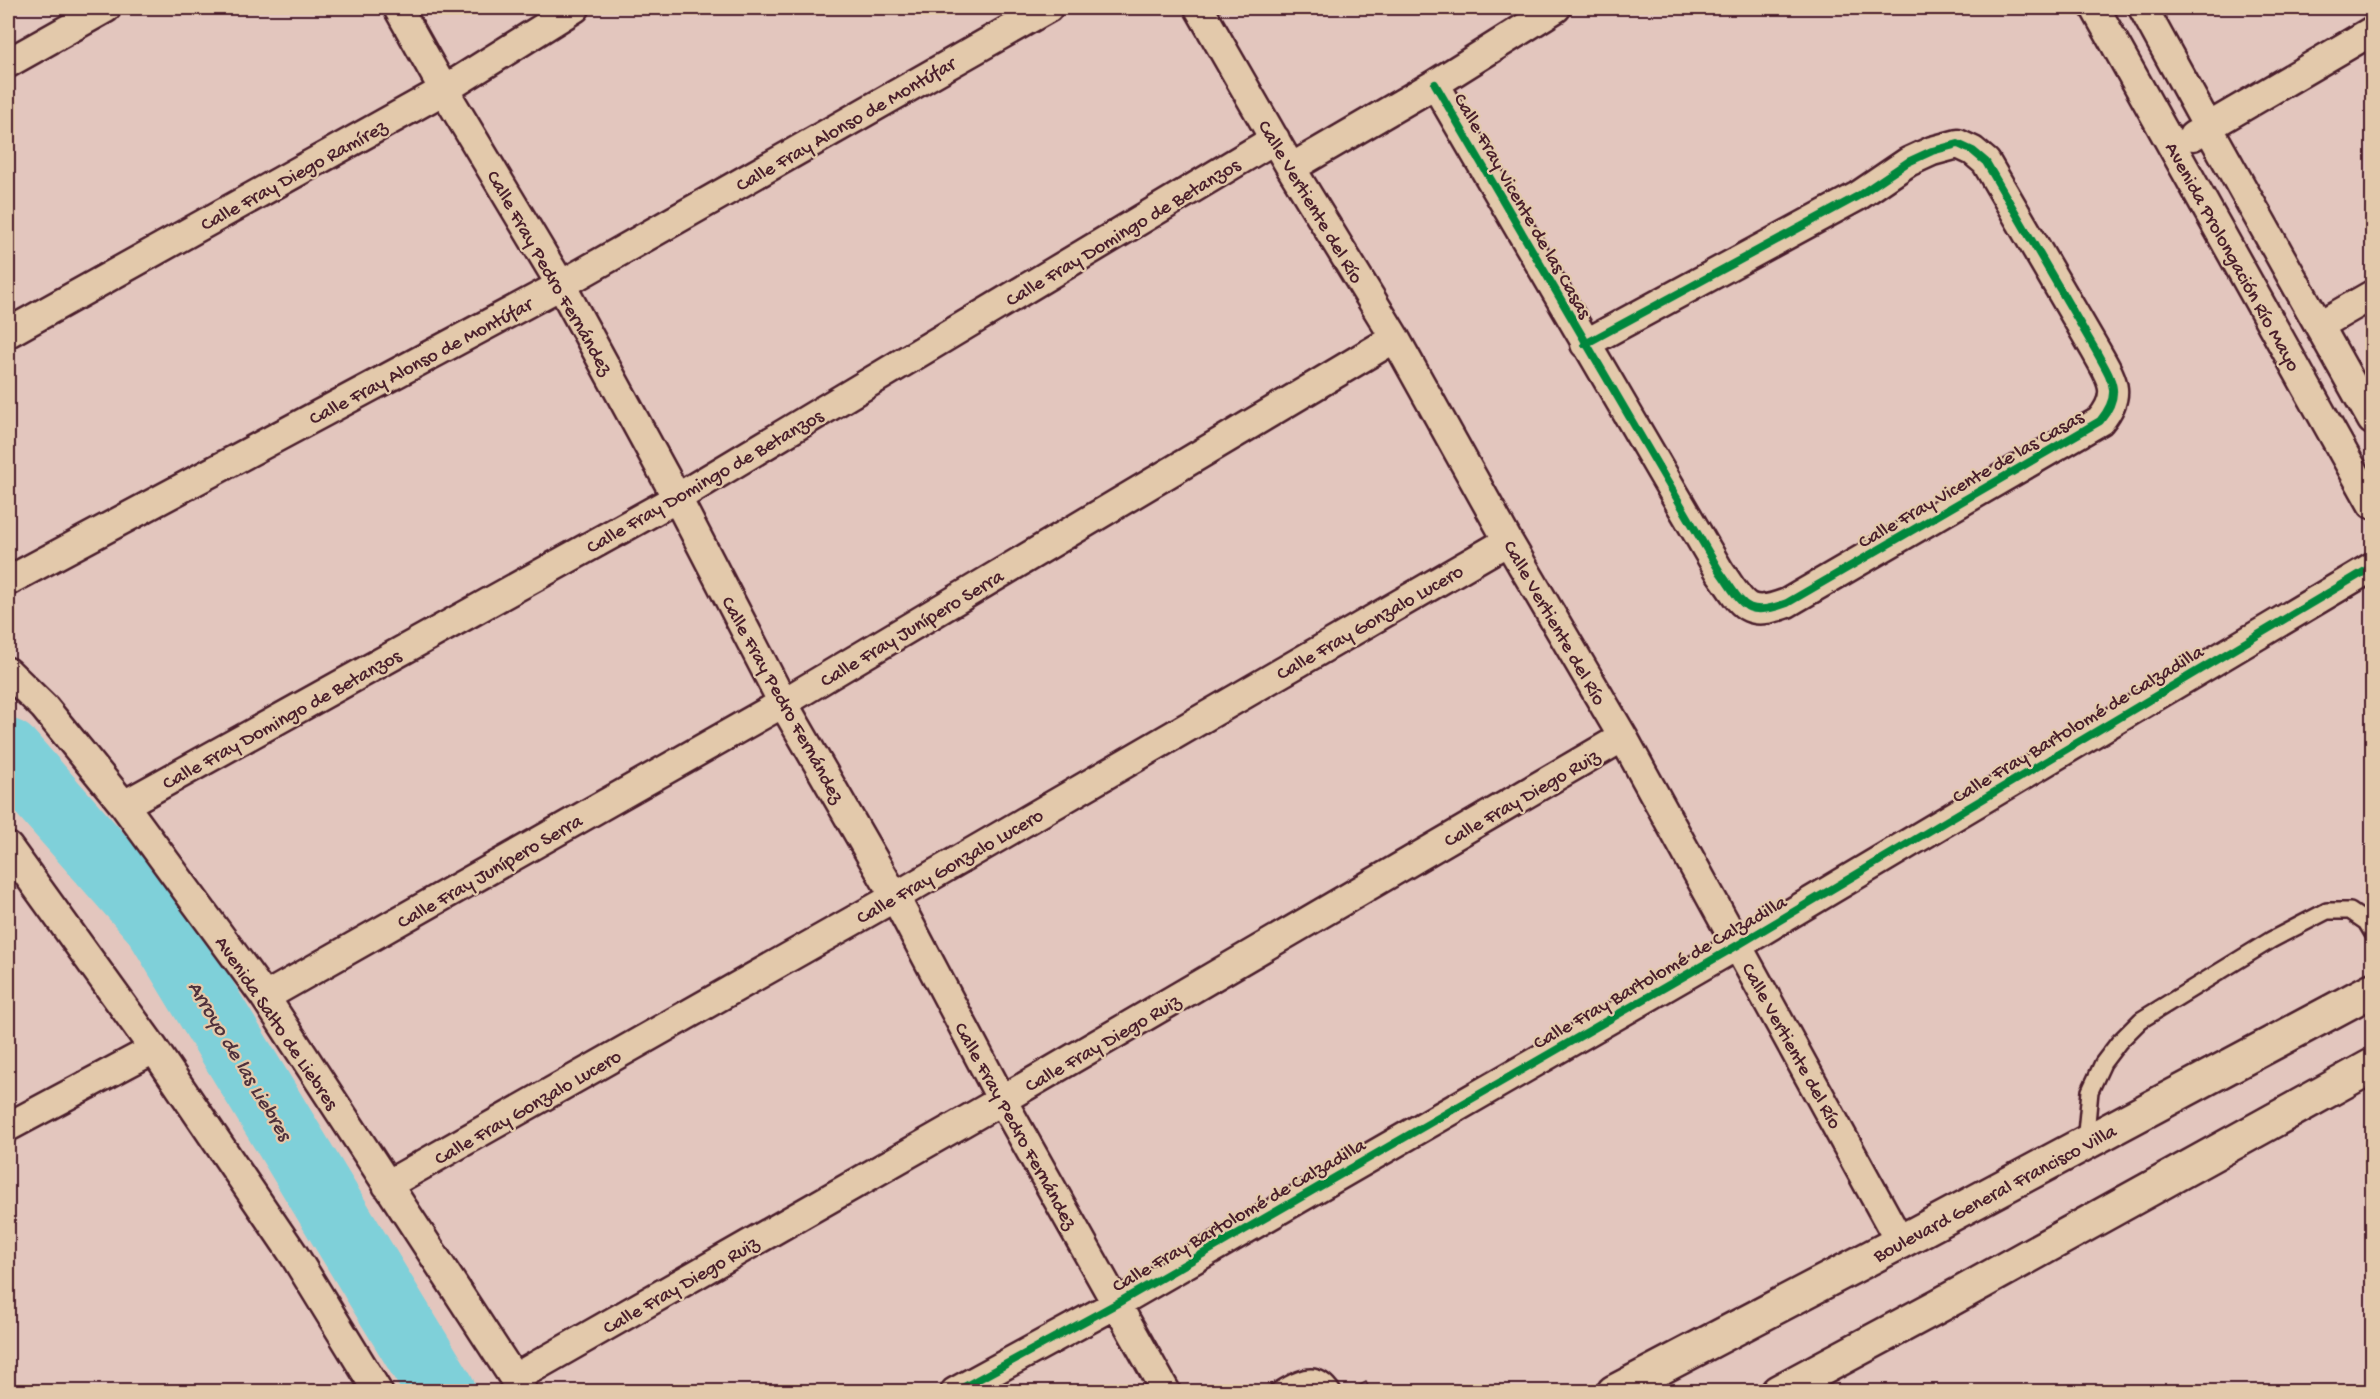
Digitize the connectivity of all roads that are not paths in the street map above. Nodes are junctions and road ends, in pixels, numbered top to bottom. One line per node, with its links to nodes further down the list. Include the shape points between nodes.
1 (106, 8): 10 (street)
2 (398, 8): 12 (street, Calle Fray Pedro Fernández)
3 (575, 8): 12 (street, Calle Fray Diego Ramírez)
4 (1048, 8): 17 (street, Calle Fray Alonso de Montúfar)
5 (1199, 8): 14 (street, Calle Vertiente del Río)
6 (1556, 8): 11 (street)
7 (2095, 8): 15 (street, Avenida Prolongación Río Mayo)
8 (2143, 8): 13 (street, Avenida Prolongación Río Mayo)
9 (2373, 31): 13 (street)
10 (8, 63)
11 (1435, 84): 16 (street); 22 (street, Calle Fray Vicente de las Casas)
12 (444, 90): 17 (street, Calle Fray Pedro Fernández); 20 (street, Calle Fray Diego Ramírez)
13 (2208, 127): 15 (street); 19 (street, Avenida Prolongación Río Mayo)
14 (1275, 139): 16 (street, Calle Vertiente del Río); 24 (street, Calle Fray Domingo de Betanzos)
15 (2174, 149): 25 (street, Avenida Prolongación Río Mayo)
16 (1291, 168): 21 (street, Calle Vertiente del Río)
17 (561, 285): 24 (street, Calle Fray Pedro Fernández); 28 (street, Calle Fray Alonso de Montúfar)
18 (2373, 295): 19 (street)
19 (2320, 325): 23 (street, Avenida Prolongación Río Mayo)
20 (8, 333)
21 (1395, 338): 26 (street, Calle Vertiente del Río); 30 (street, Calle Fray Junípero Serra)
22 (1585, 344): 22 (street, Calle Fray Vicente de las Casas, via 1720,572 1750,609 1765,610 1787,603 2100,421 2115,395 2096,351 1986,162 1958,144 1908,162 1858,196)
23 (2373, 420)
24 (677, 498): 30 (street, Calle Fray Pedro Fernández); 32 (street, Calle Fray Domingo de Betanzos)
25 (2373, 504)
26 (1508, 541): 31 (street, Calle Vertiente del Río); 34 (street, Calle Fray Gonzalo Lucero)
27 (2373, 567): 36 (street, Calle Fray Bartolomé de Calzadilla)
28 (8, 580)
29 (8, 672): 32 (street, Avenida Salto de Liebres, via 44,707)
30 (783, 703): 34 (street, Calle Fray Pedro Fernández); 38 (street, Calle Fray Junípero Serra)
31 (1623, 737): 36 (street, Calle Vertiente del Río); 41 (street, Calle Fray Diego Ruiz)
32 (124, 805): 38 (street, Avenida Salto de Liebres)
33 (9, 850): 39 (street)
34 (895, 897): 41 (street, Calle Fray Pedro Fernández); 44 (street, Calle Fray Gonzalo Lucero)
35 (2373, 932): 43 (lane, via 2350,911 2327,911 2271,940 2141,1020 2103,1063 2090,1091)
36 (1738, 945): 45 (street, Calle Vertiente del Río); 46 (street, Calle Fray Bartolomé de Calzadilla)
37 (2373, 990): 43 (main road, Boulevard General Francisco Villa)
38 (265, 997): 44 (street, Avenida Salto de Liebres)
39 (154, 1049): 42 (street); 48 (street, via 294,1255)
40 (2373, 1066): 54 (main road)
41 (1002, 1100): 46 (street, Calle Fray Pedro Fernández); 47 (street, Calle Fray Diego Ruiz)
42 (8, 1127)
43 (2085, 1143): 45 (main road, Boulevard General Francisco Villa)
44 (387, 1185): 47 (street, Avenida Salto de Liebres)
45 (1900, 1242): 53 (main road, Boulevard General Francisco Villa)
46 (1116, 1304): 49 (street, Calle Fray Bartolomé de Calzadilla); 50 (street, Calle Fray Pedro Fernández)
47 (519, 1385)
48 (378, 1392)
49 (955, 1392)
50 (1166, 1392)
51 (1276, 1392): 52 (lane, via 1314,1376 1327,1383)
52 (1333, 1392)
53 (1614, 1392)
54 (1778, 1392)

